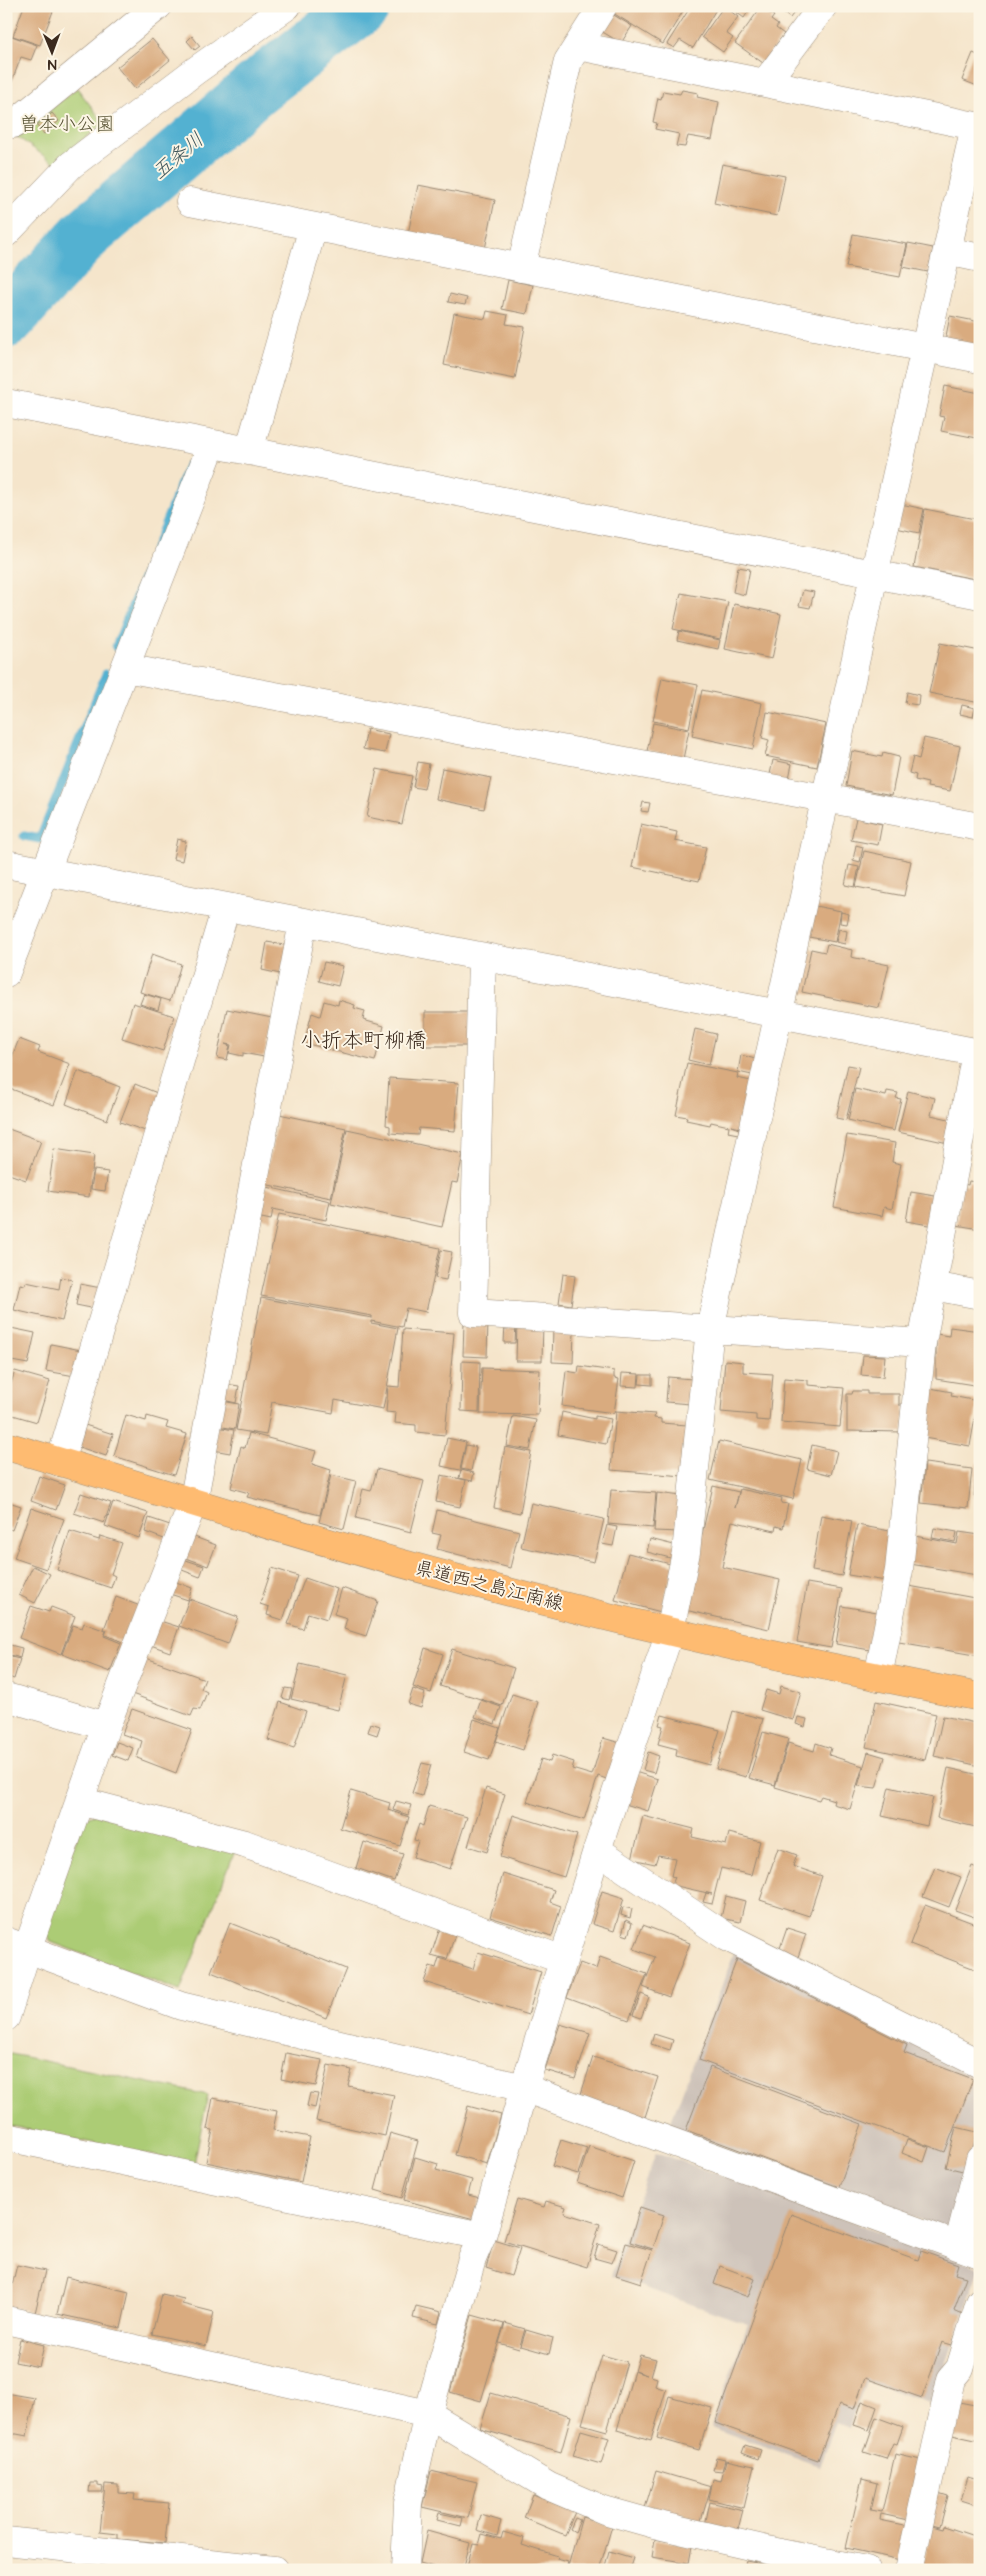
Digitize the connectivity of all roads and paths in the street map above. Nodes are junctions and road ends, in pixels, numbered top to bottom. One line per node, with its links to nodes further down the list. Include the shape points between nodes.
1 (158, 6): 7 (street)
2 (287, 6): 11 (street, via 71,165)
3 (603, 6): 5 (street)
4 (823, 6): 6 (street)
5 (578, 46): 6 (street); 14 (street, via 568,62)
6 (765, 84): 8 (street)
7 (14, 124)
8 (977, 126): 12 (street)
9 (190, 202): 10 (street)
10 (313, 227): 14 (street); 19 (street)
11 (6, 233)
12 (947, 251): 13 (street); 15 (street)
13 (980, 258)
14 (521, 268): 15 (street)
15 (925, 348): 16 (street); 20 (street)
16 (980, 359)
17 (6, 404): 18 (street)
18 (212, 444): 19 (street); 22 (street)
19 (249, 451): 20 (street)
20 (874, 574): 21 (street); 23 (street)
21 (980, 595)
22 (125, 668): 23 (street); 26 (street)
23 (825, 798): 24 (street); 31 (street)
24 (980, 827)
25 (6, 864): 26 (street)
26 (46, 872): 27 (street); 30 (street)
27 (226, 907): 28 (street); 38 (street)
28 (303, 922): 29 (street); 39 (street)
29 (482, 957): 31 (street); 35 (street, via 473,1313)
30 (6, 973)
31 (778, 1014): 32 (street); 35 (street)
32 (978, 1053): 33 (street)
33 (934, 1286): 34 (street); 36 (street)
34 (980, 1295)
35 (710, 1329): 36 (street); 40 (street, via 688,1542)
36 (922, 1343): 41 (street, via 899,1570)
37 (6, 1446): 38 (main road, 県道西之島江南線)
38 (60, 1462): 39 (main road, 県道西之島江南線)
39 (192, 1503): 40 (main road, 県道西之島江南線, via 452,1577); 44 (street)
40 (670, 1631): 41 (main road, 県道西之島江南線); 46 (street)
41 (878, 1677): 43 (main road, 県道西之島江南線)
42 (6, 1697): 44 (street)
43 (980, 1697)
44 (106, 1726): 45 (street)
45 (79, 1801): 47 (street); 48 (street, via 245,1844)
46 (597, 1850): 48 (street); 50 (street, via 727,1937)
47 (17, 1944): 49 (street); 51 (street, via 181,2006)
48 (563, 1960): 51 (street)
49 (6, 2017)
50 (980, 2064)
51 (524, 2088): 54 (street); 55 (street)
52 (6, 2137): 54 (street)
53 (980, 2159): 55 (street)
54 (482, 2236): 58 (street, via 472,2259)
55 (969, 2250)
56 (980, 2302): 63 (street, via 960,2368 951,2379)
57 (6, 2320): 58 (street)
58 (428, 2414): 61 (street, via 408,2503); 62 (street, via 548,2486 604,2510 774,2552)
59 (6, 2541): 60 (street)
60 (274, 2570)
61 (405, 2570)
62 (866, 2570)
63 (909, 2570)

